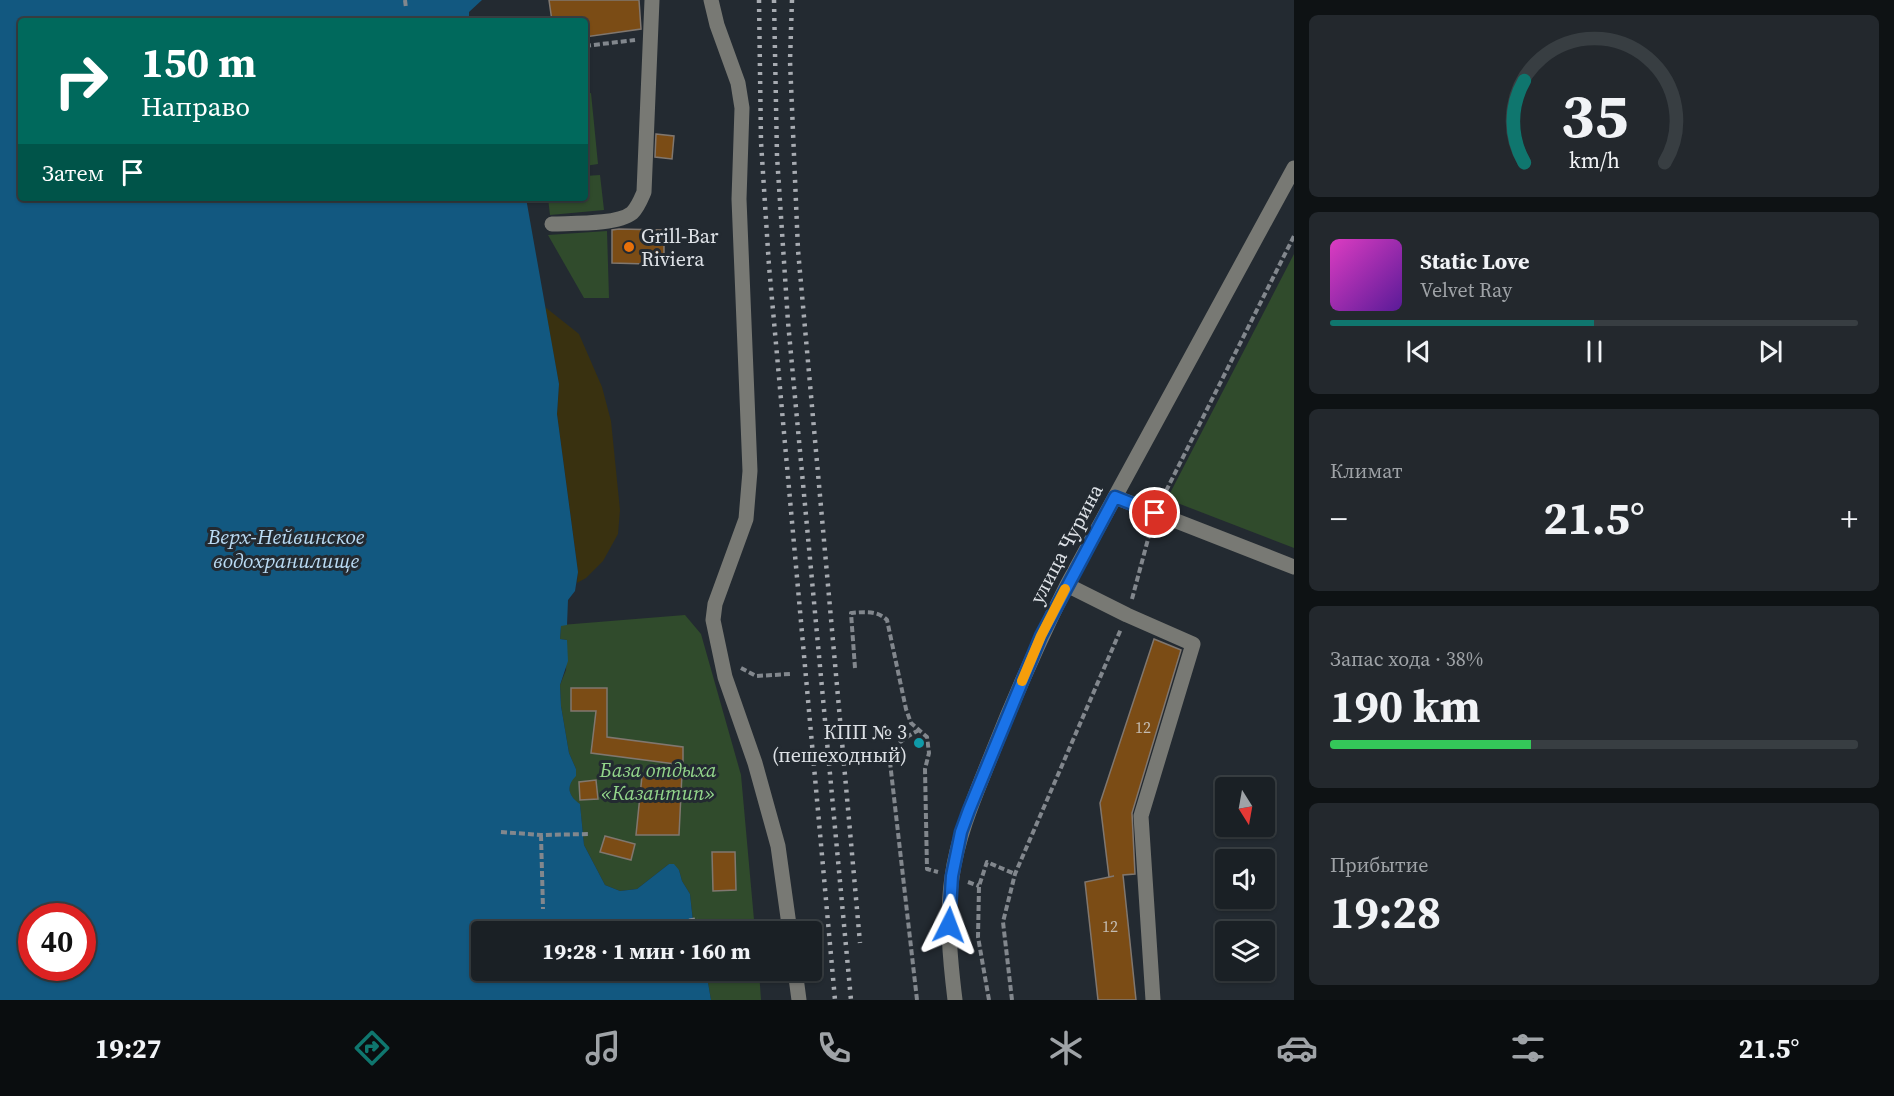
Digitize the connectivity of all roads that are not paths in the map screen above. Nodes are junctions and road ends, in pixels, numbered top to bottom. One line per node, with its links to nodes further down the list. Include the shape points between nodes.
1 (652, 0): 4 (street, via 644,192 639,204 632,213 609,220)
2 (711, 0): 8 (street, via 738,83 742,108 739,199 750,471 746,519 713,611 725,677 778,846)
3 (1294, 168): 5 (street, улица Чурина)
4 (552, 224)
5 (1115, 497): 6 (street); 7 (street, улица Чурина)
6 (1294, 567)
7 (1067, 585): 11 (street, улица Чурина, via 1041,636 961,832 952,876 948,942); 12 (street, via 1193,644 1141,816)
8 (788, 921)
9 (796, 981): 10 (street)
10 (799, 1000)
11 (955, 1000)
12 (1153, 1000)

